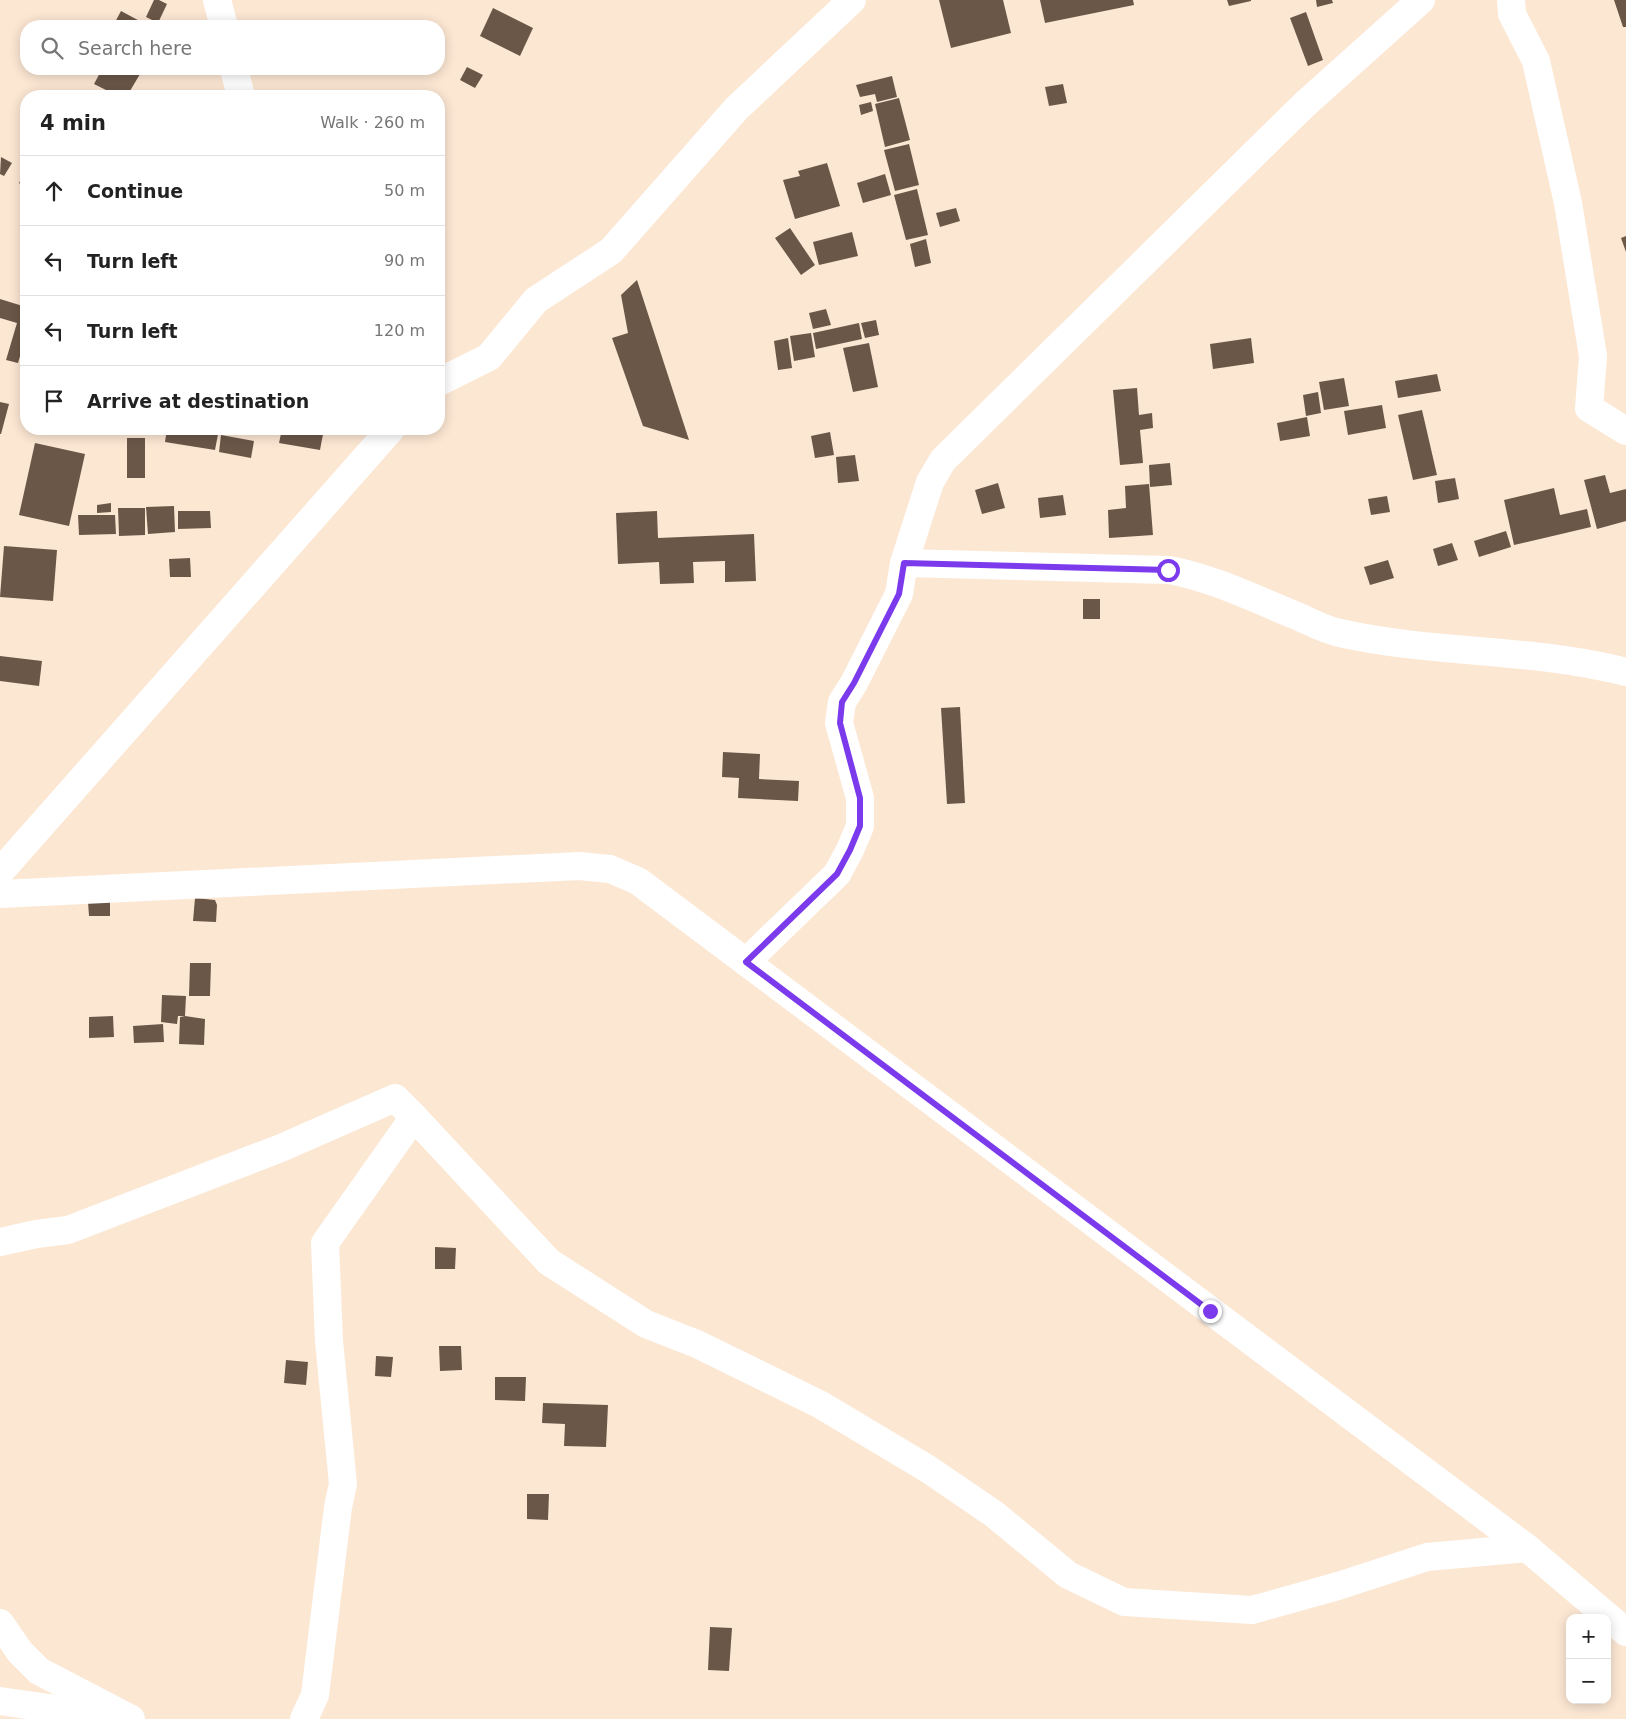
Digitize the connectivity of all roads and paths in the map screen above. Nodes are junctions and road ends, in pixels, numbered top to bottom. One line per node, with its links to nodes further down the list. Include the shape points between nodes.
1 (217, 0): 5 (street)
2 (852, 0): 8 (street, via 736,109 611,251 536,300 489,357)
3 (1421, 0): 11 (street, via 1304,105 943,460 930,482)
4 (1511, 0): 9 (street, via 1512,14 1536,61 1568,203 1593,356 1589,408)
5 (222, 20)
6 (236, 75): 7 (street)
7 (239, 90)
8 (445, 379)
9 (1626, 431)
10 (386, 435): 13 (street)
11 (904, 563): 12 (street, via 1168,570 1194,575 1337,632 1387,642 1566,661); 15 (street, via 899,594 842,702 840,723 860,798 860,826 837,874)
12 (1626, 672)
13 (0, 872)
14 (0, 894): 15 (street, via 579,866 610,870 638,881)
15 (746, 962): 18 (street)
16 (414, 1117): 17 (street, via 396,1098 280,1148 68,1230); 18 (street, via 549,1262 646,1324 697,1344 821,1405 928,1468 994,1514 1068,1575 1124,1602 1252,1610 1427,1557); 24 (street, via 325,1243 329,1341 343,1484 315,1696)
17 (0, 1242)
18 (1526, 1548): 20 (street)
19 (0, 1623): 23 (street, via 20,1652 39,1671)
20 (1626, 1632)
21 (0, 1701): 22 (street)
22 (126, 1719)
23 (131, 1719)
24 (304, 1719)

